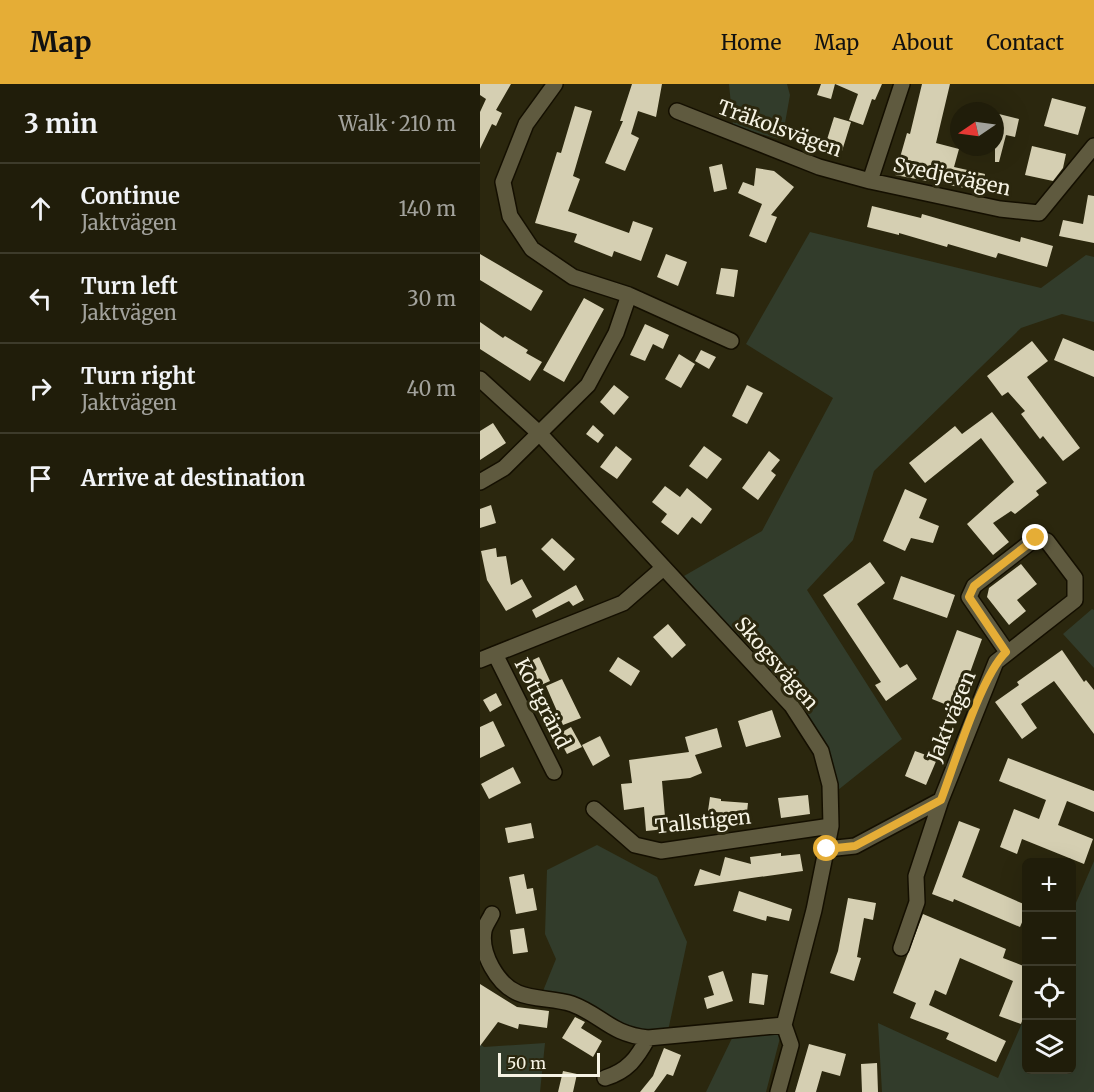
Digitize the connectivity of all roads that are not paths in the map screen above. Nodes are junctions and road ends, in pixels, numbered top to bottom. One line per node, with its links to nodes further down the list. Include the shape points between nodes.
1 (555, 84): 6 (street, via 525,124 503,182 510,216 532,249 573,277)
2 (902, 84): 5 (street, Svedjevägen)
3 (677, 111): 5 (street, Träkolsvägen, via 819,167)
4 (1094, 146): 5 (street, Svedjevägen, via 1039,213 1000,209)
5 (870, 181)
6 (629, 295): 7 (street); 9 (street, via 616,333 588,385)
7 (731, 341)
8 (480, 379): 9 (street, Skogsvägen)
9 (540, 434): 10 (street, via 504,468); 11 (street, Skogsvägen)
10 (480, 482)
11 (662, 569): 13 (street, via 623,603); 18 (street, Skogsvägen, via 792,706 820,751 830,785)
12 (1006, 652): 12 (street, Jaktvägen, via 1075,600 1075,578 1047,541 1036,538 974,586 969,597); 16 (street, Jaktvägen, via 996,662 977,705)
13 (495, 654): 14 (street); 15 (street, Kottgränd)
14 (480, 660)
15 (554, 772)
16 (941, 800): 19 (street, via 855,846); 21 (street, Jaktvägen, via 916,876 917,902)
17 (594, 809): 18 (street, Tallstigen, via 635,845 660,851)
18 (831, 826): 19 (street, Skogsvägen)
19 (827, 849): 22 (street, Skogsvägen)
20 (492, 914): 23 (street, via 484,931 486,955 497,975 517,992 574,1005 630,1036)
21 (901, 948)
22 (784, 1025): 23 (street); 25 (street, Skogsvägen, via 791,1045)
23 (648, 1038): 24 (street, via 621,1073)
24 (605, 1078)
25 (778, 1092)

